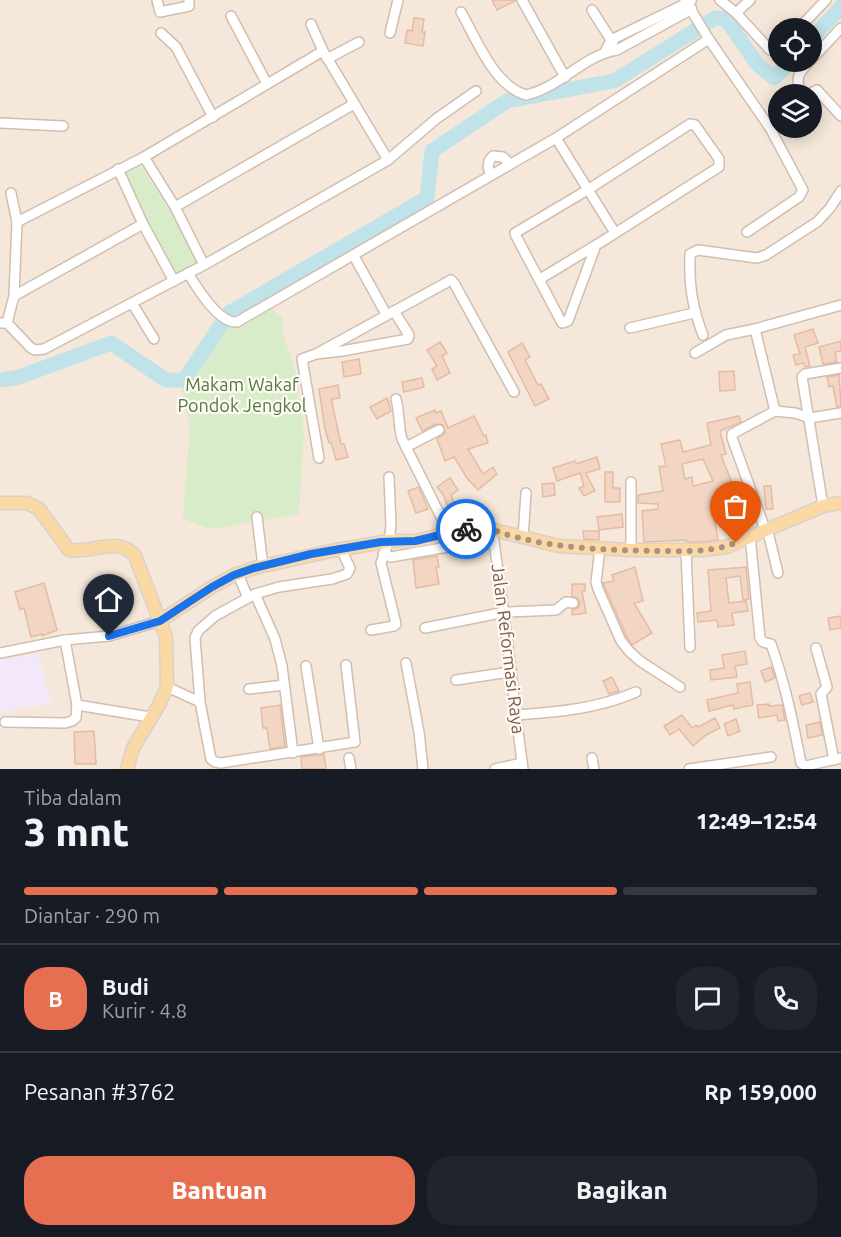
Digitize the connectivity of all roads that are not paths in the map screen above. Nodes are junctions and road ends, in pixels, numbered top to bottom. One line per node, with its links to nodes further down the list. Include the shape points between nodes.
1 (157, 0): 2 (street, via 160,12 189,6)
2 (189, 0)
3 (398, 0): 17 (street)
4 (522, 0): 26 (street)
5 (720, 0): 11 (street)
6 (750, 0): 11 (street)
7 (825, 0): 13 (street)
8 (689, 5): 18 (street); 19 (street); 23 (street)
9 (592, 10): 19 (street)
10 (461, 12): 26 (street, via 499,79 520,94 531,94)
11 (736, 13): 21 (street)
12 (231, 16): 27 (street)
13 (808, 18)
14 (311, 24): 25 (street)
15 (841, 28): 22 (street)
16 (161, 33): 32 (street, via 176,47)
17 (390, 33)
18 (709, 38): 33 (street); 36 (street)
19 (611, 40): 23 (street); 24 (street)
20 (359, 42): 25 (street)
21 (768, 48)
22 (822, 48)
23 (617, 50): 24 (street)
24 (605, 52): 26 (street)
25 (325, 55): 27 (street); 30 (street)
26 (565, 78)
27 (267, 84): 32 (street)
28 (476, 91): 39 (street, via 436,118)
29 (822, 95): 31 (street)
30 (354, 104): 39 (street); 46 (street)
31 (841, 116)
32 (213, 117): 38 (street)
33 (768, 119)
34 (0, 123): 35 (street)
35 (63, 126)
36 (556, 138): 40 (street); 43 (street)
37 (779, 138): 49 (street, via 803,190 799,197)
38 (144, 157): 41 (street); 46 (street)
39 (388, 160): 53 (street)
40 (510, 164): 42 (street); 42 (street, via 503,157 493,156 488,164)
41 (118, 169): 47 (street); 48 (street)
42 (491, 175): 52 (street)
43 (589, 189): 50 (street); 50 (street, via 690,124 719,159 719,167); 55 (street, via 515,232)
44 (841, 191): 61 (street, via 817,222 766,255 757,258 692,252 689,280)
45 (11, 193): 47 (street)
46 (175, 207): 53 (street)
47 (16, 222): 57 (street)
48 (143, 224): 56 (street); 57 (street)
49 (747, 232)
50 (615, 233): 51 (street)
51 (596, 245): 55 (street); 55 (street, via 568,321 559,321)
52 (354, 256): 54 (street, via 237,322 230,322 208,302); 60 (street)
53 (204, 265): 54 (street)
54 (188, 273): 56 (street)
55 (540, 279)
56 (174, 281): 58 (street)
57 (14, 296): 62 (street)
58 (132, 303): 62 (street, via 39,350 31,348); 66 (street)
59 (841, 305): 64 (street)
60 (390, 313): 68 (street); 68 (street, via 409,335 408,339); 70 (street, via 451,280)
61 (694, 313): 63 (street); 65 (street)
62 (3, 323)
63 (630, 328)
64 (755, 329): 67 (street, via 726,335); 72 (street)
65 (704, 335)
66 (154, 339)
67 (695, 353)
68 (316, 354): 77 (street, via 301,362)
69 (841, 368): 74 (street, via 802,375)
70 (514, 392)
71 (396, 399): 76 (street, via 399,430)
72 (775, 411): 74 (street); 86 (street, via 732,436)
73 (841, 413): 74 (street)
74 (810, 418): 83 (street)
75 (439, 430): 76 (street)
76 (406, 447): 87 (street)
77 (319, 458)
78 (389, 477): 90 (street)
79 (631, 482): 94 (street)
80 (526, 493): 89 (street)
81 (0, 503): 103 (main road, via 27,503 39,508 69,550 115,544 131,551)
82 (841, 503): 83 (main road)
83 (823, 506): 86 (main road)
84 (257, 517): 97 (street)
85 (489, 528): 87 (main road); 89 (main road); 91 (street, Jalan Reformasi Raya)
86 (766, 529): 88 (main road); 98 (street)
87 (449, 533): 90 (main road)
88 (750, 536): 95 (main road, via 726,547); 130 (street, via 760,638 771,644 780,667 801,763 806,766)
89 (523, 538): 92 (main road, via 559,546)
90 (389, 542): 93 (main road); 96 (street)
91 (494, 543): 96 (street, via 391,557); 102 (street, Jalan Reformasi Raya)
92 (600, 548): 94 (main road); 116 (street, via 598,589 621,641 640,661)
93 (341, 549): 97 (main road); 100 (street, via 350,568 347,574)
94 (631, 550): 95 (main road)
95 (686, 551): 107 (street)
96 (383, 554): 105 (street, via 381,563 396,624)
97 (263, 566): 99 (main road)
98 (778, 573)
99 (238, 574): 100 (street); 103 (main road)
100 (252, 596): 115 (street, via 275,639); 120 (street, via 215,616 198,631 195,638)
101 (573, 603): 102 (street, via 566,602 556,610)
102 (505, 612): 104 (street); 113 (street, Jalan Reformasi Raya)
103 (160, 621): 106 (street, via 109,636); 118 (main road)
104 (424, 628)
105 (371, 630)
106 (64, 640): 109 (street); 121 (street)
107 (690, 647)
108 (816, 648): 130 (street, via 827,687 820,693)
109 (0, 653)
110 (406, 663): 134 (street)
111 (346, 665): 125 (street, via 356,742)
112 (306, 666): 125 (street)
113 (510, 672): 114 (street); 122 (street, Jalan Reformasi Raya)
114 (456, 680)
115 (284, 685): 117 (street); 126 (street)
116 (680, 687)
117 (249, 689)
118 (173, 690): 120 (street); 123 (main road)
119 (636, 692): 122 (street, via 594,707)
120 (200, 702): 126 (street, via 211,759 215,762)
121 (77, 705): 123 (street); 124 (street, via 72,721)
122 (516, 715): 131 (street, Jalan Reformasi Raya)
123 (150, 717): 132 (main road, via 133,748)
124 (5, 722)
125 (319, 749): 126 (street)
126 (293, 753)
127 (771, 757): 137 (street)
128 (349, 758): 133 (street)
129 (592, 758): 136 (street)
130 (837, 759)
131 (523, 766): 135 (street)
132 (128, 769)
133 (351, 769)
134 (423, 769)
135 (495, 769)
136 (594, 769)
137 (689, 769)

